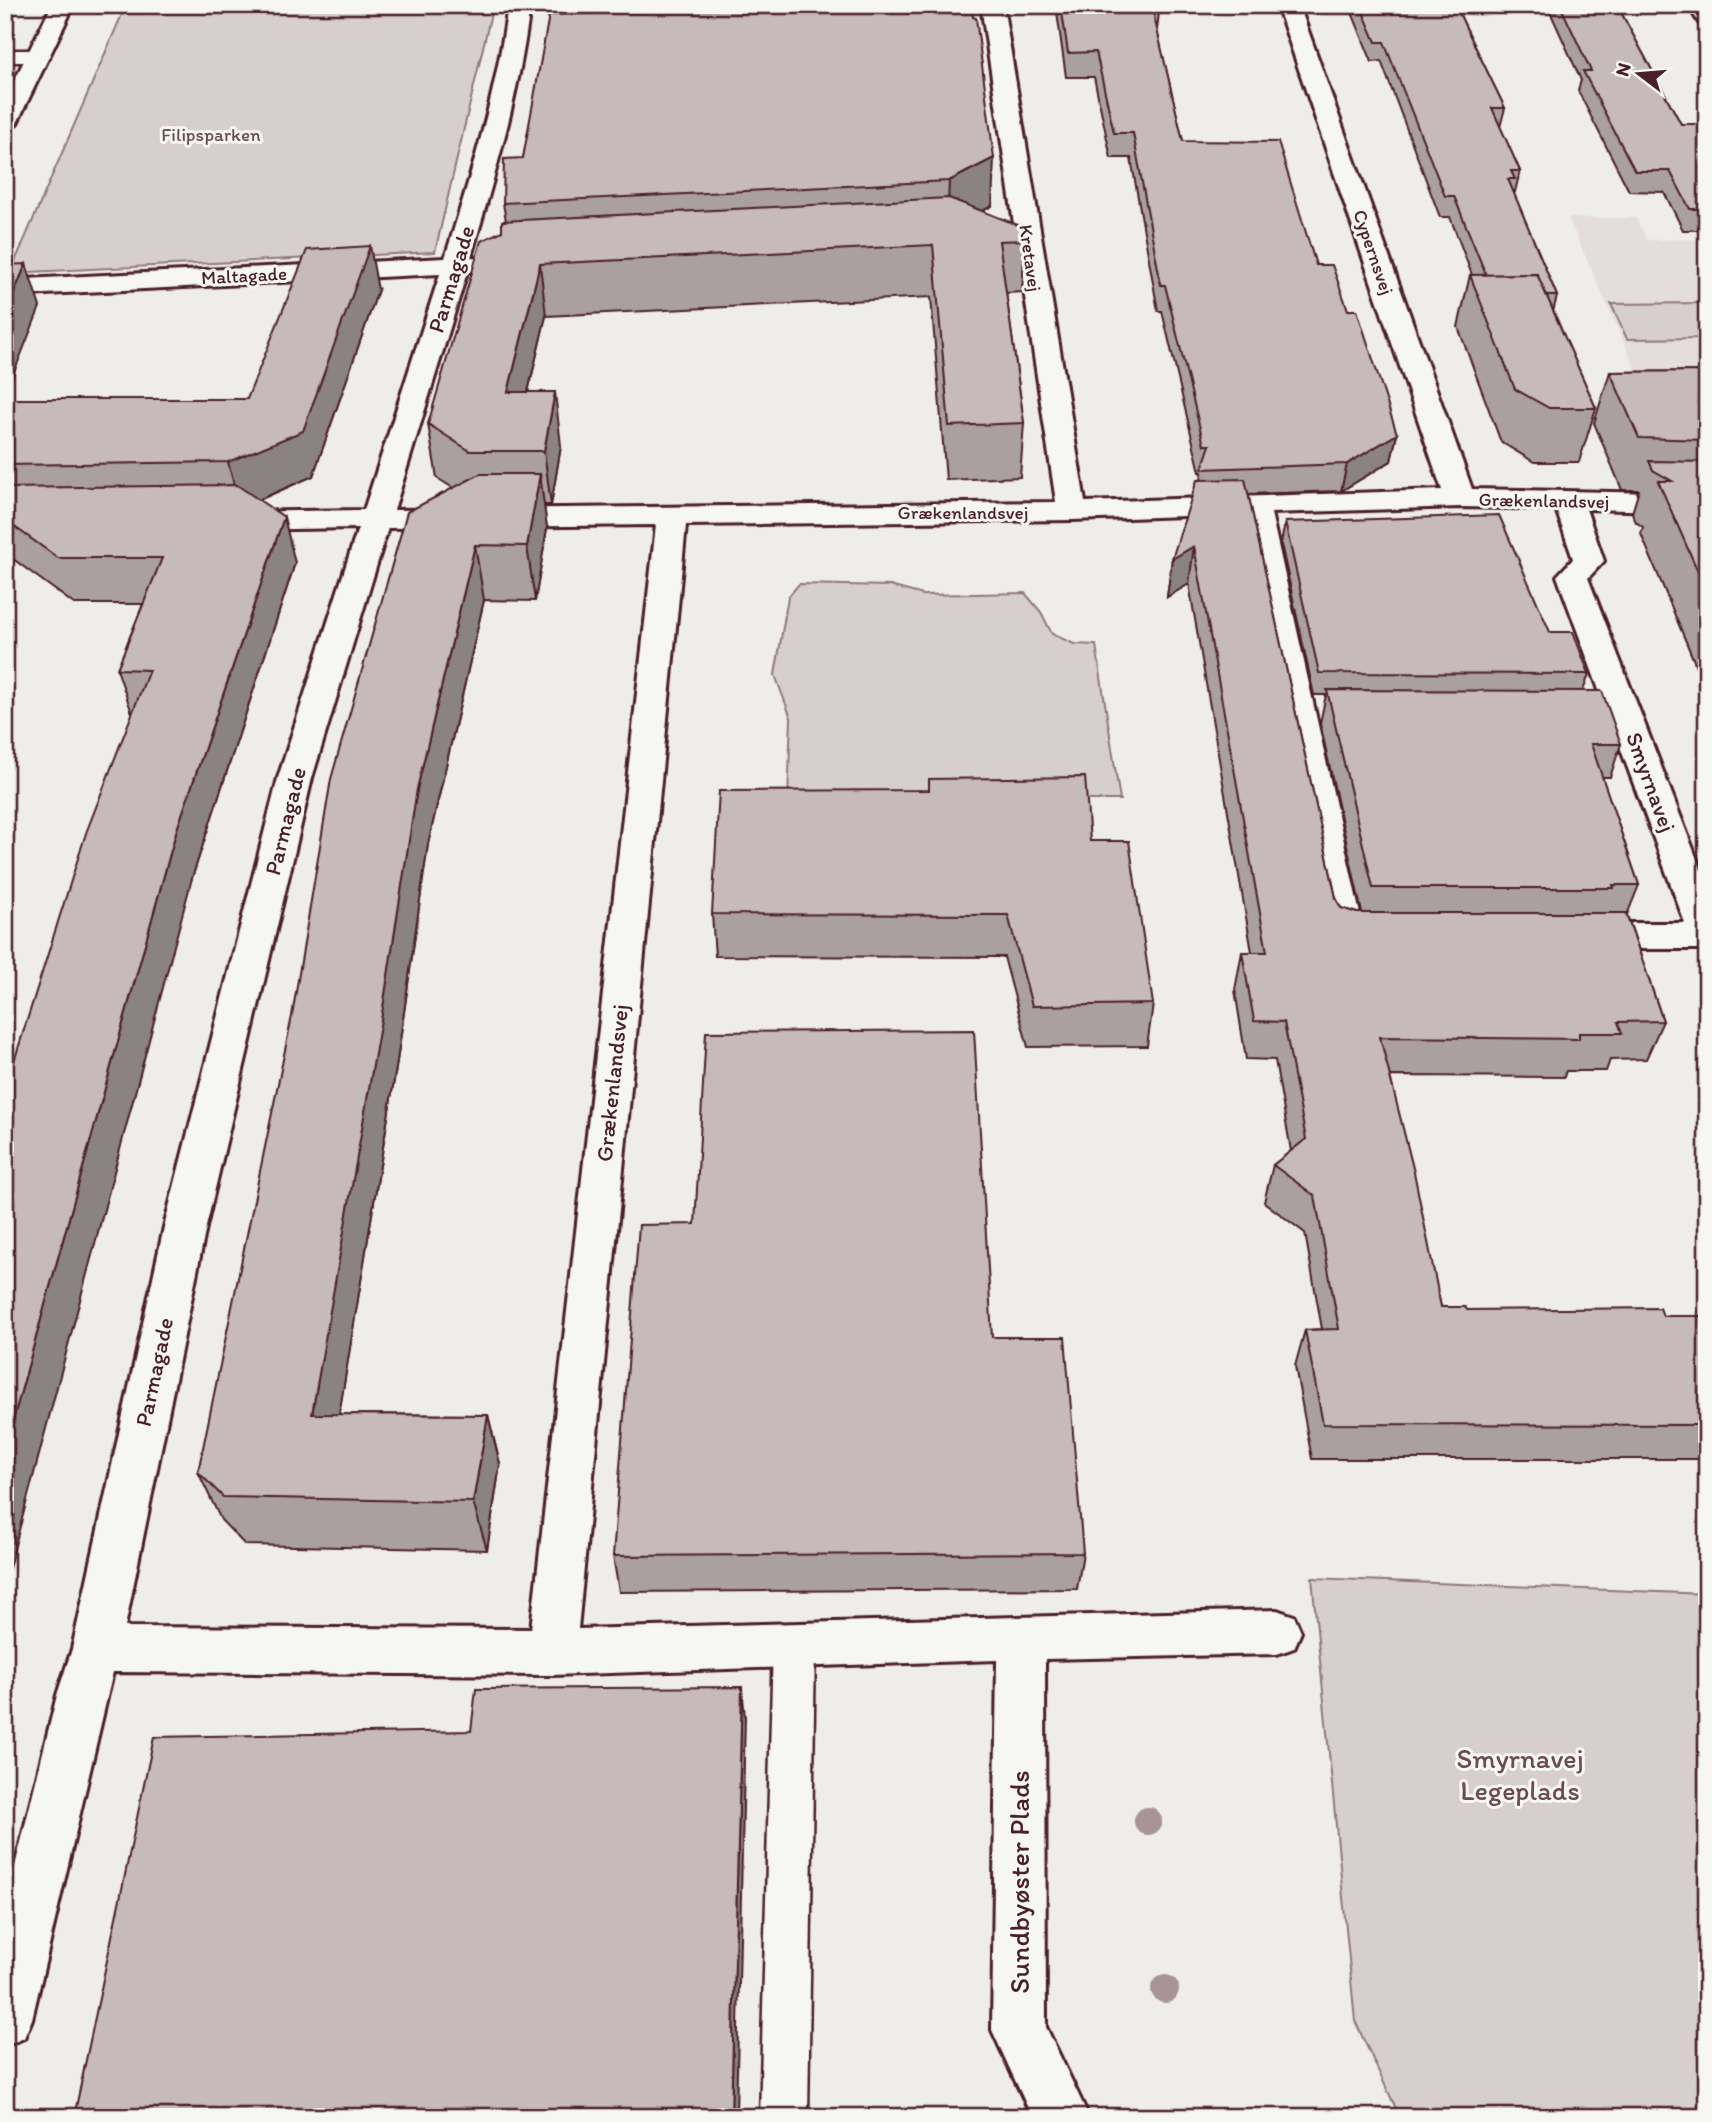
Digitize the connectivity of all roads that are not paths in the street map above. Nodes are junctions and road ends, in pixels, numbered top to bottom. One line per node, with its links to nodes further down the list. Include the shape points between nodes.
1 (63, 5): 12 (street)
2 (519, 5): 10 (street, Parmagade)
3 (992, 5): 7 (street, Kretavej)
4 (1289, 5): 19 (street, Cypernsvej)
5 (1699, 5): 6 (street)
6 (1707, 18)
7 (997, 36): 8 (street); 14 (street, Kretavej)
8 (970, 37)
9 (540, 52): 10 (street)
10 (513, 53): 17 (street, Parmagade)
11 (5, 56): 12 (lane)
12 (39, 56): 13 (street)
13 (5, 123)
14 (1028, 235): 15 (street); 23 (street, Kretavej)
15 (1000, 237)
16 (497, 263): 17 (street, Maltagade)
17 (456, 265): 18 (street, Maltagade); 25 (street, Parmagade)
18 (5, 288)
19 (1460, 498): 20 (street, Grækenlandsvej); 22 (street, Grækenlandsvej)
20 (1567, 500): 21 (street, Grækenlandsvej); 27 (street, Smyrnavej, via 1589,561 1572,576 1610,710)
21 (1707, 503)
22 (1254, 505): 23 (street, Grækenlandsvej); 28 (street, via 1311,709 1347,936)
23 (1072, 511): 24 (street, Grækenlandsvej)
24 (672, 514): 25 (street, Grækenlandsvej); 34 (street, Grækenlandsvej)
25 (375, 520): 26 (street, Grækenlandsvej); 33 (street, Parmagade, via 292,791 185,1227)
26 (197, 521)
27 (1707, 934): 29 (street, Smyrnavej)
28 (1402, 936)
29 (1554, 936)
30 (1277, 1632): 31 (street)
31 (1021, 1637): 32 (street); 37 (street, Sundbyøster Plads, via 1019,2030)
32 (794, 1644): 34 (street); 36 (lane)
33 (96, 1648): 34 (street); 35 (street, Parmagade)
34 (552, 1652)
35 (5, 2019)
36 (784, 2117)
37 (1062, 2117)

